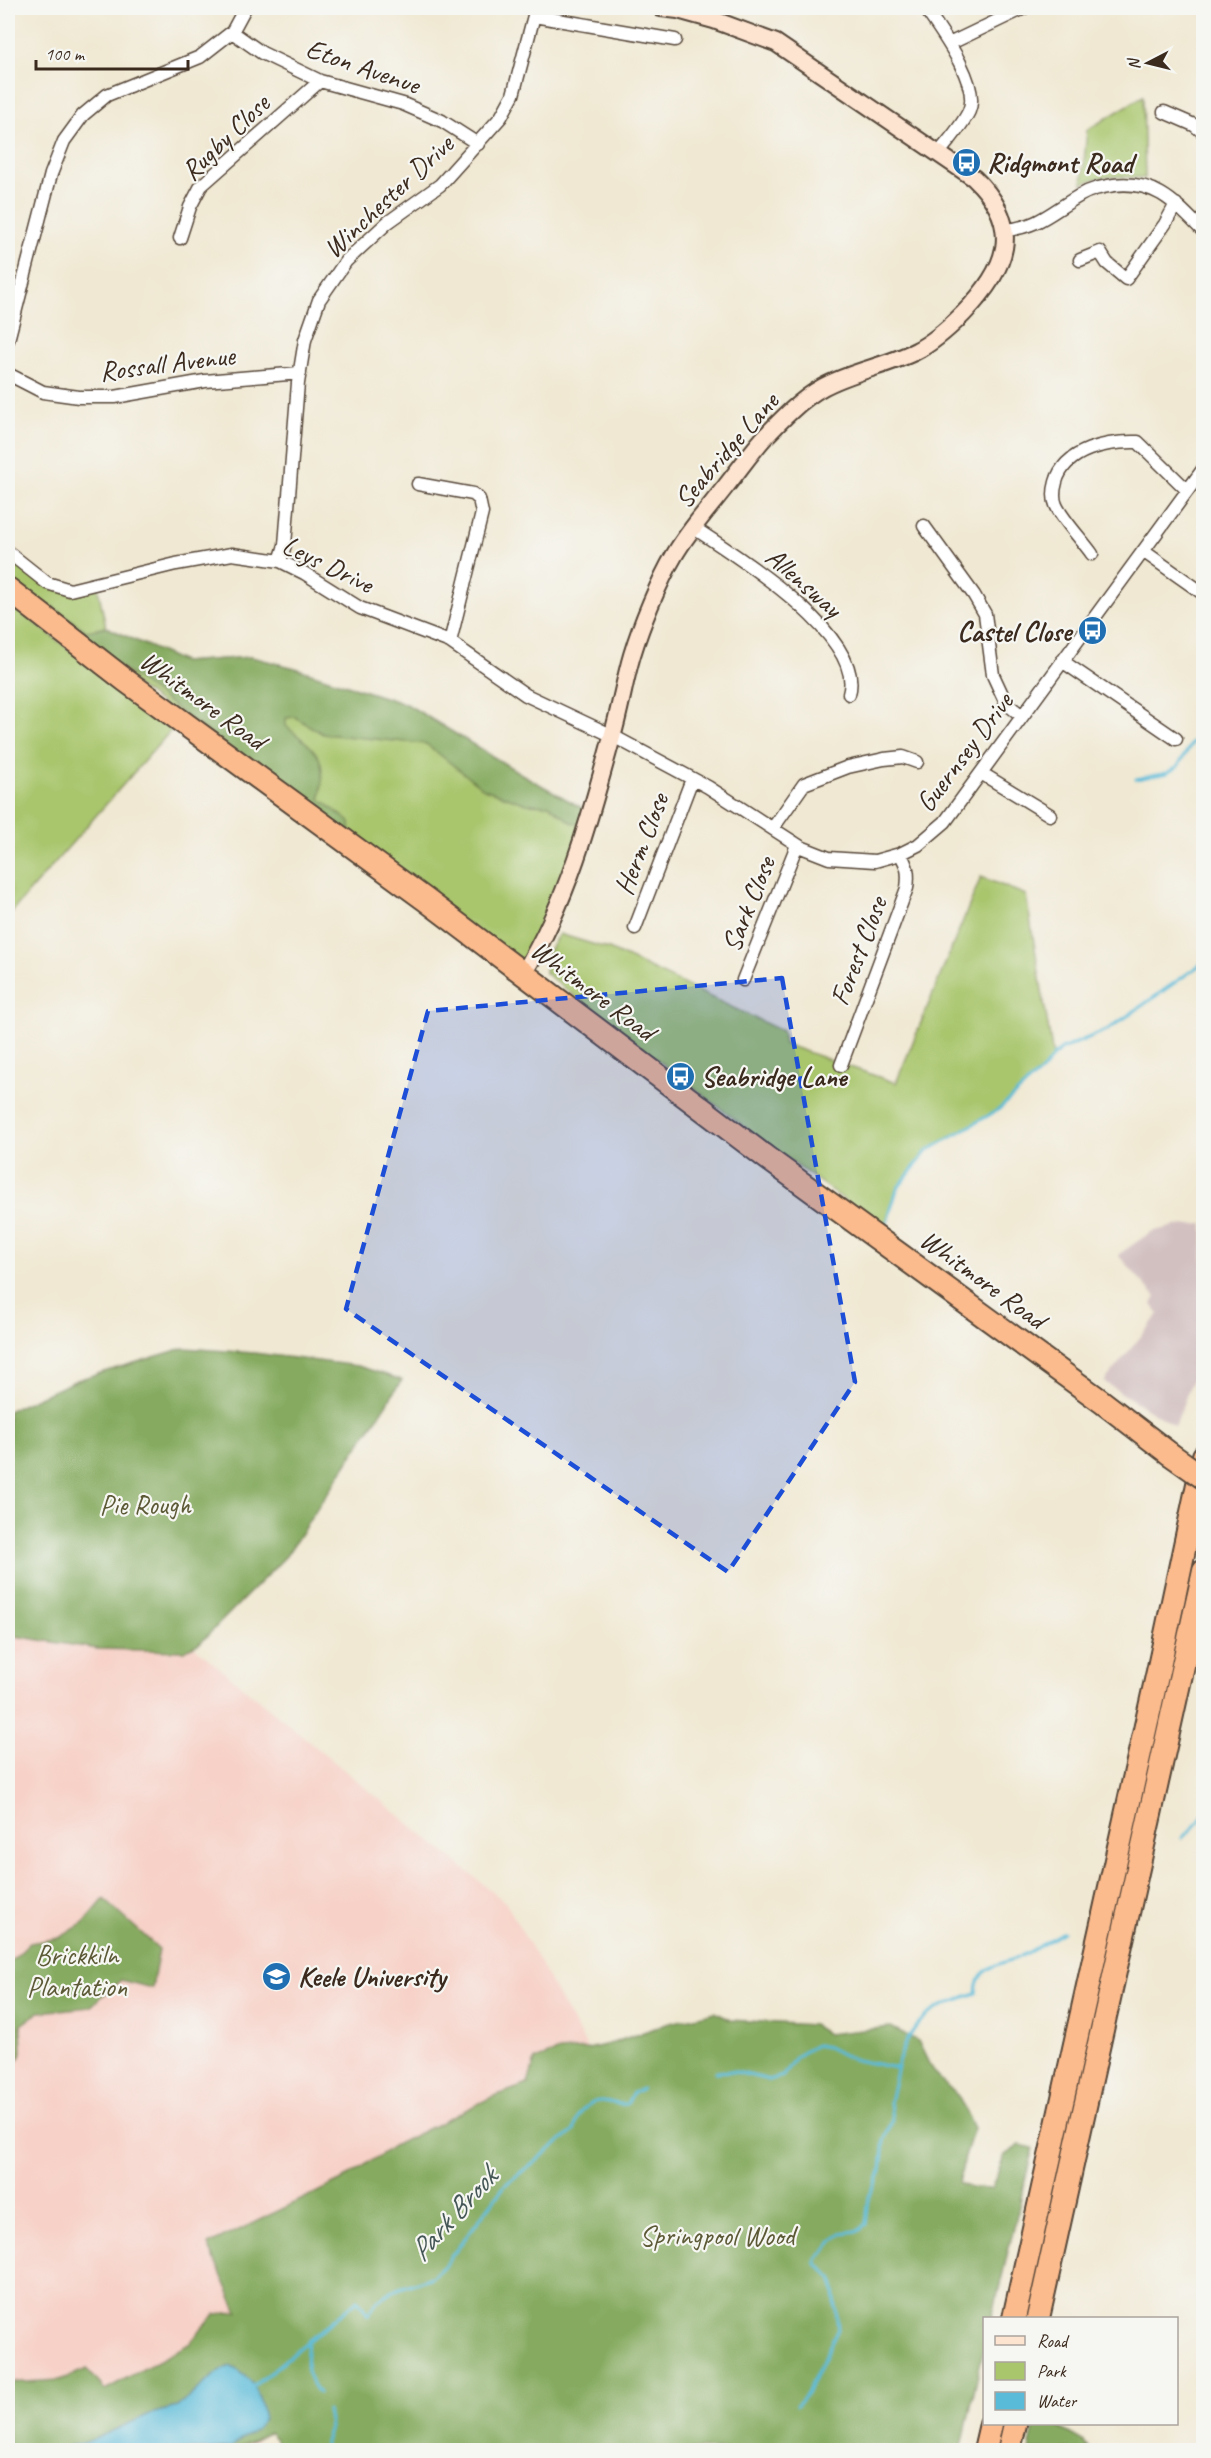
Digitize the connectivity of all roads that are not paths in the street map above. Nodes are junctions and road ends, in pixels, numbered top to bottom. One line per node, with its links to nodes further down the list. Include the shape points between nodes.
1 (245, 8): 6 (street)
2 (672, 8): 13 (street, Seabridge Lane, via 776,44)
3 (925, 8): 8 (street)
4 (1024, 8): 8 (street)
5 (535, 12): 7 (street, Winchester Drive); 12 (street, Winchester Drive, via 513,95 501,117)
6 (232, 32): 9 (street, Eton Avenue, via 262,54); 19 (street, via 200,57 107,94 83,115 64,141 51,174)
7 (675, 40)
8 (949, 44): 13 (street, via 970,87 970,110)
9 (320, 81): 12 (street, Eton Avenue, via 403,104 442,121); 17 (street, Rugby Close, via 201,186)
10 (1164, 112): 11 (street)
11 (1203, 133)
12 (478, 144): 20 (street, Winchester Drive, via 440,185 387,223 346,261 318,300)
13 (939, 153): 15 (street, Seabridge Lane, via 989,192)
14 (1176, 204): 15 (street, via 1141,185 1098,187 1025,228); 16 (street); 18 (street, via 1126,279 1107,264 1100,252)
15 (1005, 230): 26 (street, Seabridge Lane, via 997,274 943,334 917,351 822,388 801,404 763,440)
16 (1203, 232)
17 (180, 238)
18 (1080, 260)
19 (8, 340)
20 (300, 373): 21 (street, Rossall Avenue, via 205,381 115,397 43,392); 30 (street, Winchester Drive, via 285,545)
21 (8, 374)
22 (1203, 468): 24 (street, Guernsey Drive)
23 (418, 484): 33 (street, via 473,494 479,499 482,513)
24 (1187, 490): 27 (street, Guernsey Drive); 29 (street, via 1138,442 1105,444 1077,455 1059,470 1054,488 1056,504)
25 (924, 526): 36 (street, via 985,614 993,675 1006,703)
26 (694, 528): 35 (street, Allensway, via 766,577 837,643 847,662); 37 (street, Seabridge Lane, via 662,580 632,654)
27 (1143, 551): 32 (street); 34 (street, Guernsey Drive)
28 (8, 552): 30 (street, Leys Drive, via 47,584 70,590 232,554)
29 (1092, 554)
30 (280, 561): 33 (street, Leys Drive, via 360,609)
31 (8, 589): 47 (highway, Whitmore Road)
32 (1203, 594)
33 (450, 642): 37 (street, Leys Drive, via 526,695)
34 (1062, 661): 36 (street, Guernsey Drive); 38 (street)
35 (849, 694)
36 (1022, 716): 40 (street, Guernsey Drive)
37 (613, 736): 41 (street, Guernsey Drive); 47 (street, Seabridge Lane, via 580,850 537,952)
38 (1176, 739)
39 (917, 762): 43 (street, via 903,757 884,759 848,767 804,784)
40 (981, 773): 42 (street); 45 (street, Guernsey Drive, via 945,822 918,845)
41 (692, 779): 43 (street, Guernsey Drive); 46 (street, Herm Close)
42 (1050, 815)
43 (773, 828): 44 (street, Guernsey Drive)
44 (797, 845): 45 (street, Guernsey Drive, via 829,858 850,861 875,861); 48 (street, Sark Close)
45 (900, 854): 49 (street, Forest Close, via 907,865 907,888)
46 (635, 928)
47 (523, 974): 51 (highway, Whitmore Road, bridge)
48 (743, 980)
49 (841, 1065)
50 (1203, 1456): 53 (highway, via 1160,1667)
51 (1203, 1478)
52 (1203, 1571): 54 (highway)
53 (1014, 2317)
54 (1038, 2317)
55 (991, 2425): 57 (highway)
56 (1015, 2425): 58 (highway)
57 (985, 2451)
58 (1009, 2451)

